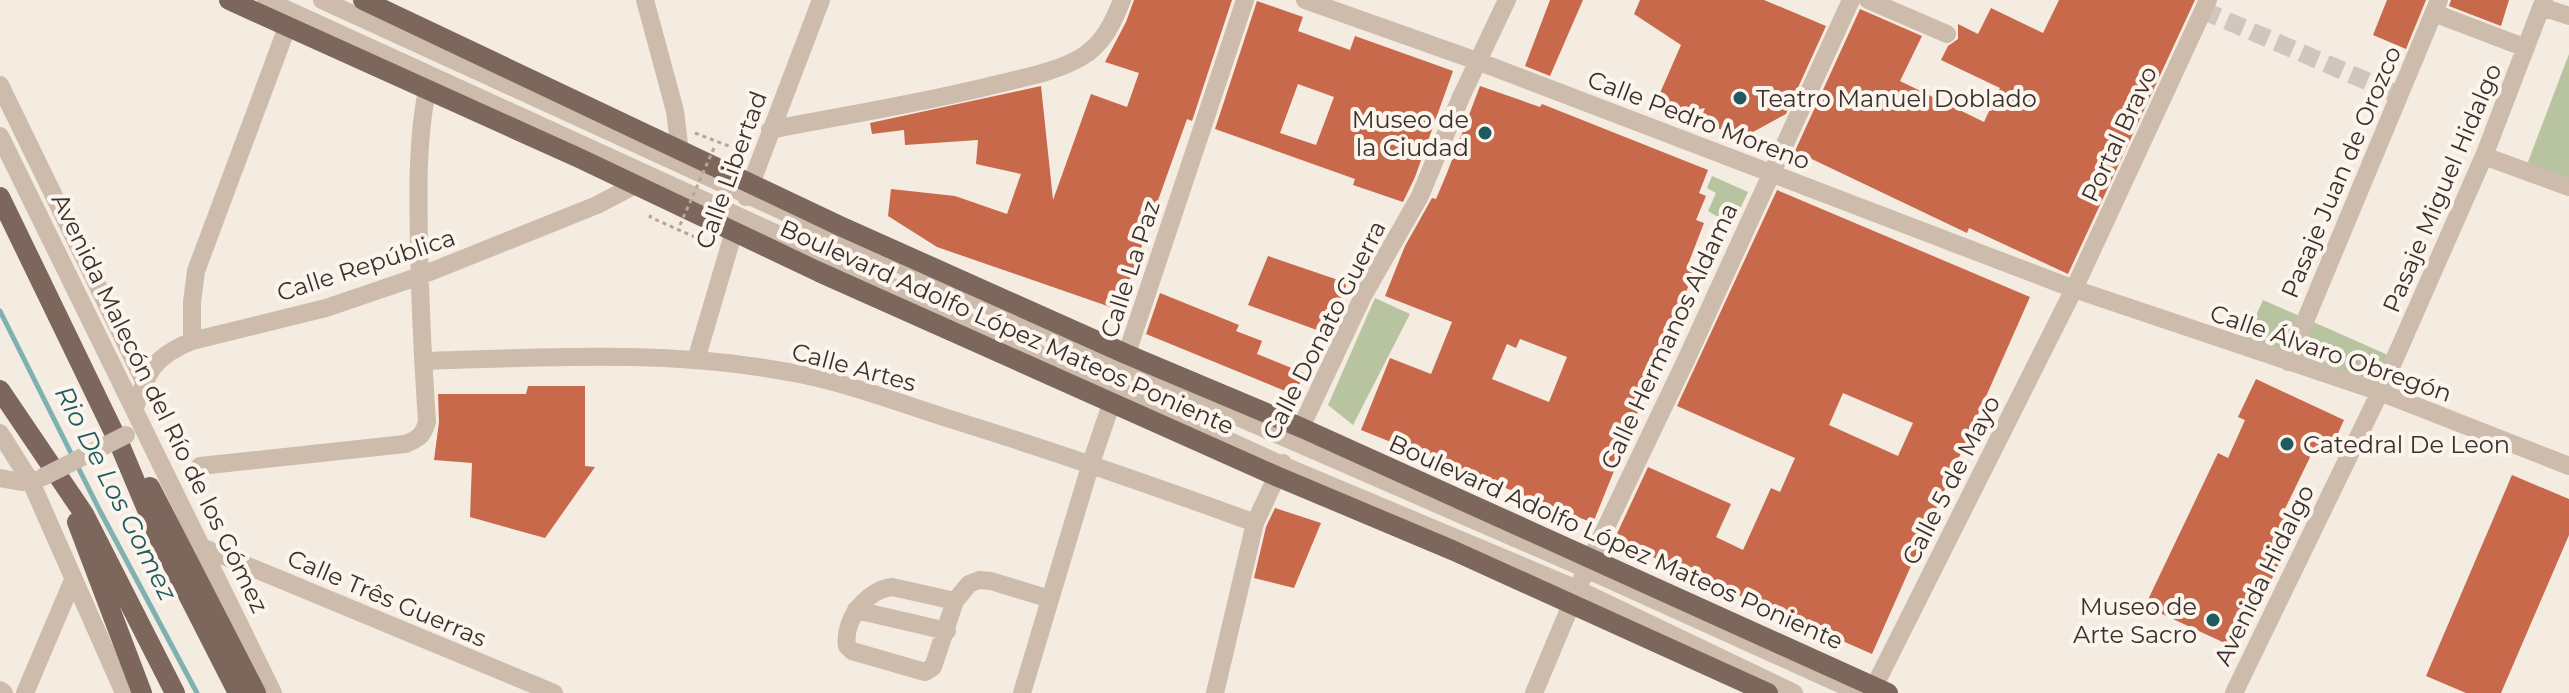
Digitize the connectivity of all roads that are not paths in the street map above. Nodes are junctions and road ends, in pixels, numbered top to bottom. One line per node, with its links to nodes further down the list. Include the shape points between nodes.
1 (229, 0): 16 (main road, Boulevard Adolfo López Mateos Poniente)
2 (266, 0): 16 (street)
3 (322, 0): 30 (street)
4 (363, 0): 25 (main road, Boulevard Adolfo López Mateos Poniente)
5 (645, 0): 25 (street, via 675,111)
6 (821, 0): 23 (street, Calle Libertad)
7 (1122, 0): 23 (street, via 1099,44 1055,69 959,94)
8 (1245, 0): 38 (street, Calle La Paz)
9 (1305, 0): 20 (street, Calle Pedro Moreno)
10 (1507, 0): 20 (street, Calle Donato Guerra)
11 (1851, 0): 27 (street, Calle Hermanos Aldama)
12 (1868, 0): 18 (street)
13 (2208, 0): 34 (street, Portal Bravo)
14 (2543, 3): 17 (street); 19 (street, Pasaje Miguel Hidalgo)
15 (2437, 6): 19 (street); 39 (street, Pasaje Juan de Orozco)
16 (292, 13): 22 (main road, Boulevard Adolfo López Mateos Poniente); 32 (street); 35 (street, via 208,231 196,271)
17 (2569, 16)
18 (1947, 34)
19 (2526, 48): 26 (street, Pasaje Miguel Hidalgo)
20 (1477, 61): 27 (street, Calle Pedro Moreno); 47 (street, Calle Donato Guerra, via 1420,196 1363,296)
21 (0, 85): 40 (street)
22 (427, 90): 28 (main road, Boulevard Adolfo López Mateos Poniente); 33 (street, via 418,164)
23 (770, 130): 30 (street, Calle Libertad)
24 (0, 136): 44 (street, Avenida Malecón del Río de los Gómez)
25 (680, 152): 30 (main road, Boulevard Adolfo López Mateos Poniente)
26 (2484, 156): 29 (street); 42 (street, Pasaje Miguel Hidalgo)
27 (1771, 174): 34 (street, Calle Pedro Moreno); 58 (street, Calle Hermanos Aldama)
28 (635, 185): 32 (main road, Boulevard Adolfo López Mateos Poniente); 33 (street, Calle República)
29 (2569, 187)
30 (748, 189): 32 (street, Calle Libertad); 38 (main road, Boulevard Adolfo López Mateos Poniente)
31 (0, 197): 48 (main road)
32 (736, 224): 36 (street, Calle Libertad); 43 (main road, Boulevard Adolfo López Mateos Poniente, via 819,272)
33 (420, 276): 35 (street, Calle República, via 326,308); 37 (street)
34 (2074, 289): 39 (street, Calle Álvaro Obregón); 65 (street, Calle 5 de Mayo)
35 (192, 341): 40 (street, Calle República, via 154,363)
36 (696, 360): 37 (street, Calle Artes, via 626,355); 50 (street, Calle Artes, via 799,374)
37 (423, 361): 51 (street, via 427,422 418,439)
38 (1124, 361): 43 (street, Calle La Paz); 47 (main road, Boulevard Adolfo López Mateos Poniente)
39 (2288, 362): 42 (street, Calle Álvaro Obregón)
40 (144, 381): 44 (street, Calle República)
41 (0, 390): 55 (main road)
42 (2380, 392): 49 (street, Calle Álvaro Obregón); 79 (street, Avenida Hidalgo)
43 (1114, 395): 50 (street, Calle La Paz); 52 (main road, Boulevard Adolfo López Mateos Poniente)
44 (135, 408): 45 (street, Avenida Malecón del Río de los Gómez)
45 (143, 425): 48 (street); 57 (street, Avenida Malecón del Río de los Gómez)
46 (0, 433): 54 (street)
47 (1298, 435): 52 (street, Calle Donato Guerra); 58 (main road, Boulevard Adolfo López Mateos Poniente)
48 (122, 439): 54 (street, bridge); 70 (main road, via 159,538); 71 (main road)
49 (2567, 459)
50 (1091, 463): 56 (street, Calle Artes); 61 (street, Calle La Paz)
51 (200, 466)
52 (1279, 470): 56 (street, Calle Donato Guerra); 60 (main road, Boulevard Adolfo López Mateos Poniente, via 1452,550)
53 (0, 478): 54 (street)
54 (37, 479): 59 (street)
55 (63, 484): 68 (main road); 69 (main road, via 107,554)
56 (1255, 523): 75 (street, Calle Donato Guerra)
57 (202, 547): 72 (street, Avenida Malecón del Río de los Gómez); 73 (street, Calle Três Guerras)
58 (1588, 564): 60 (street, Calle Hermanos Aldama); 65 (main road, Boulevard Adolfo López Mateos Poniente)
59 (73, 580): 66 (street); 67 (street)
60 (1574, 597): 76 (street, Calle Hermanos Aldama); 77 (main road, Boulevard Adolfo López Mateos Poniente); 78 (street)
61 (1050, 599): 62 (street, via 979,580); 74 (street, Calle La Paz)
62 (955, 601): 63 (street, via 892,587 874,593); 64 (street)
63 (856, 610): 64 (street); 64 (street, via 846,636 852,651 925,672 933,667)
64 (947, 631)
65 (1873, 691)
66 (25, 693)
67 (124, 693)
68 (142, 693)
69 (175, 693)
70 (238, 693)
71 (256, 693)
72 (273, 693)
73 (554, 693)
74 (1022, 693)
75 (1215, 693)
76 (1534, 693)
77 (1768, 693)
78 (1794, 693)
79 (2234, 693)

